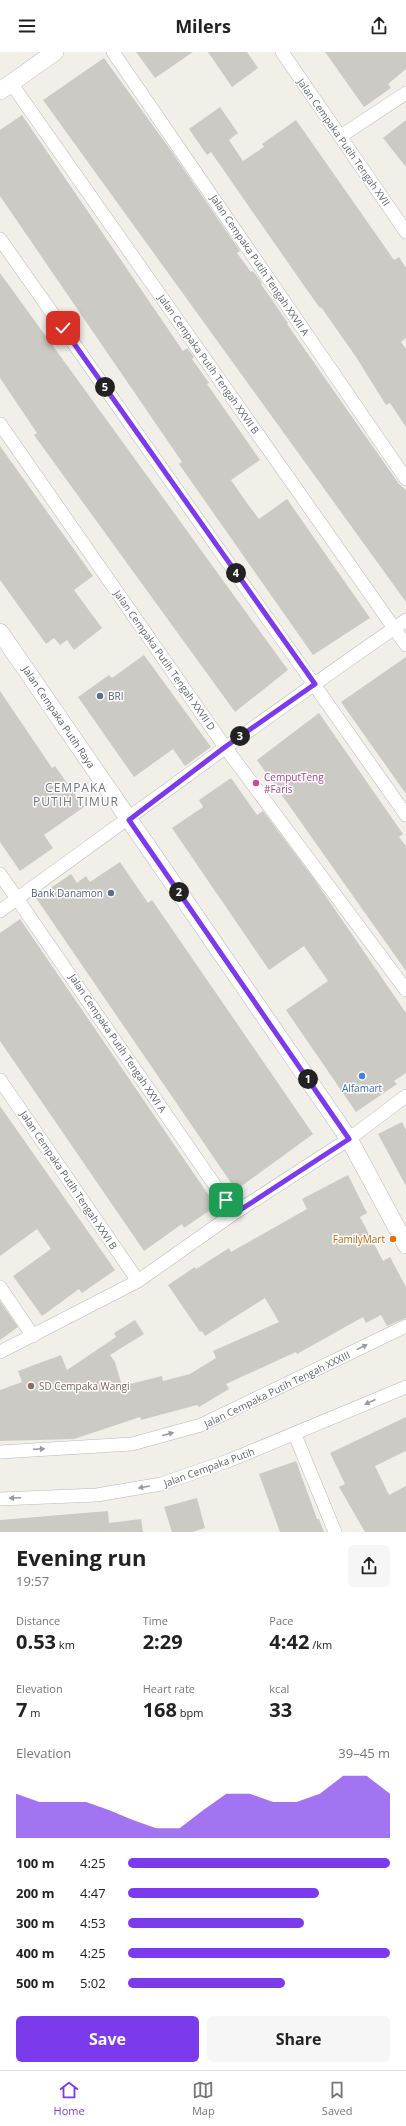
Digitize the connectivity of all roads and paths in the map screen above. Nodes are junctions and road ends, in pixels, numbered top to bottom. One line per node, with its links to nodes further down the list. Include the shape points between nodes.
1 (55, 52): 4 (street)
2 (113, 52): 10 (street, Jalan Cempaka Putih Tengah XXVII A)
3 (282, 52): 6 (street, Jalan Cempaka Putih Tengah XVII)
4 (5, 87): 12 (street, Jalan Cempaka Putih Tengah XXVII B)
5 (406, 93): 6 (street)
6 (341, 136): 7 (street, Jalan Cempaka Putih Tengah XVII)
7 (406, 232)
8 (0, 239): 15 (street)
9 (0, 424): 16 (street, Jalan Cempaka Putih Tengah XXVII D)
10 (406, 479)
11 (406, 620): 12 (street)
12 (394, 628): 14 (street, Jalan Cempaka Putih Tengah XXVII B); 15 (street)
13 (0, 632): 18 (street, Jalan Cempaka Putih Raya)
14 (406, 645)
15 (315, 684): 16 (street); 17 (street)
16 (225, 747): 18 (street); 22 (street, Jalan Cempaka Putih Tengah XXVII D)
17 (406, 815)
18 (129, 820): 20 (street); 25 (street, Jalan Cempaka Putih Raya)
19 (0, 874): 20 (street, Jalan Cempaka Putih Tengah XXVI A)
20 (18, 898): 21 (street); 26 (street, Jalan Cempaka Putih Tengah XXVI A)
21 (0, 911)
22 (406, 990)
23 (0, 1080): 28 (street, Jalan Cempaka Putih Tengah XXVI B)
24 (406, 1096): 25 (street)
25 (349, 1139): 26 (street); 27 (street, Jalan Cempaka Putih Raya)
26 (234, 1214): 28 (street)
27 (406, 1245)
28 (138, 1281): 31 (street)
29 (0, 1287): 31 (street)
30 (406, 1326): 35 (street, Jalan Cempaka Putih Tengah XXXIII, one-way to 30, via 132,1444 201,1425)
31 (33, 1336): 32 (street)
32 (0, 1352)
33 (406, 1387): 34 (street, Jalan Cempaka Putih, one-way to 34)
34 (295, 1435): 36 (street, Jalan Cempaka Putih, one-way to 36, via 228,1462 161,1484 97,1495); 37 (street)
35 (0, 1452)
36 (0, 1499)
37 (335, 1532)

